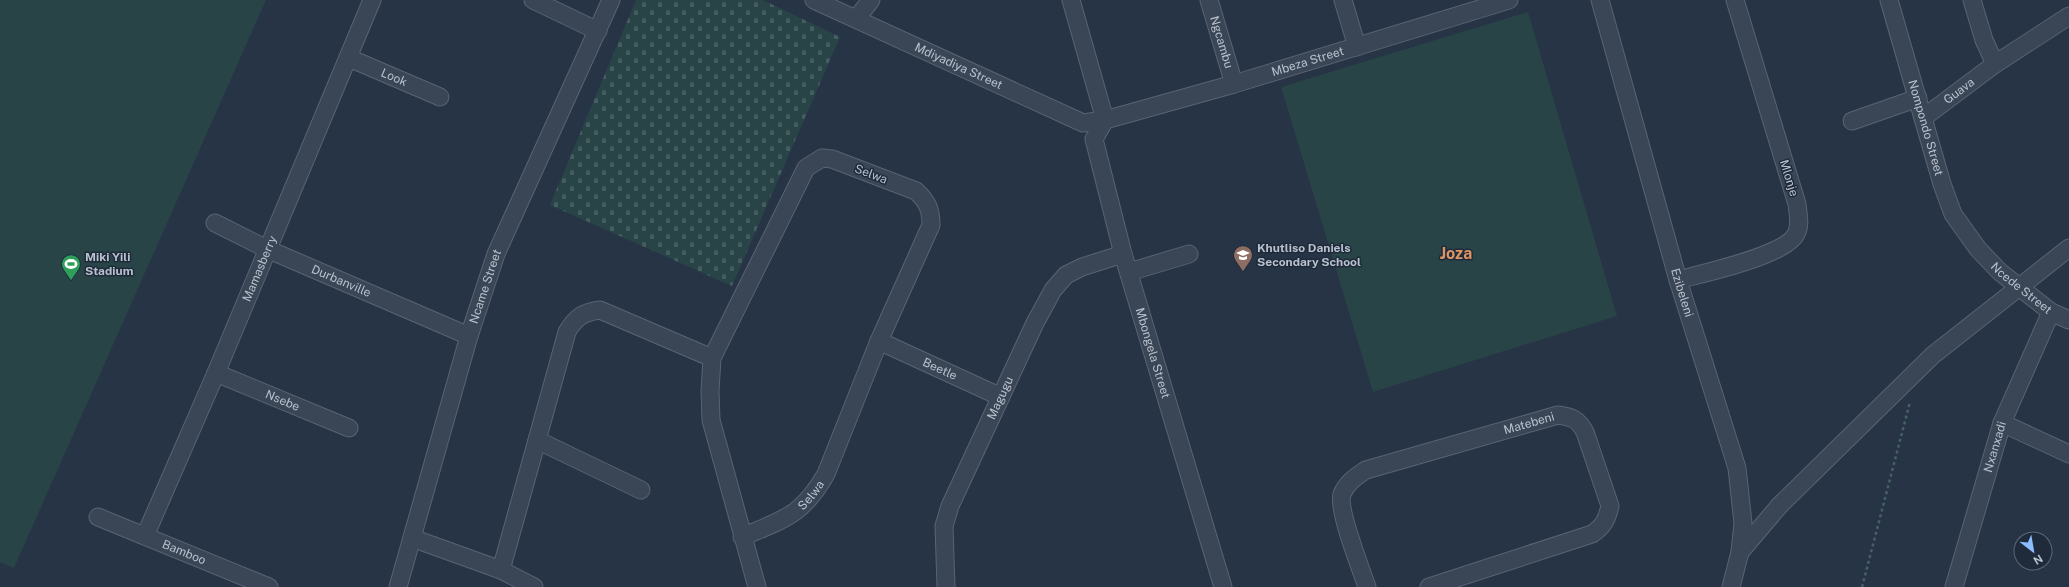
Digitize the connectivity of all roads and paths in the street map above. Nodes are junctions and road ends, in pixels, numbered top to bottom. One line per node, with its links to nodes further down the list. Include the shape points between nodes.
1 (372, 0): 19 (street, Mamasberry)
2 (532, 0): 17 (street)
3 (611, 0): 17 (street, Ncame Street)
4 (814, 0): 16 (street, Mdiyadiya Street)
5 (871, 0): 16 (street)
6 (1071, 0): 25 (street)
7 (1209, 0): 21 (street, Ngcambu)
8 (1343, 0): 18 (street)
9 (1509, 0): 14 (street, Mbeza Street)
10 (1600, 0): 34 (street, Ezibeleni)
11 (1735, 0): 34 (street, Mlonje, via 1797,204 1799,221 1796,234 1787,245 1769,254)
12 (1890, 0): 23 (street, Nompondo Street)
13 (1972, 0): 20 (street, via 1984,40)
14 (1472, 6): 18 (street, Mbeza Street)
15 (2069, 16): 20 (street, Guava)
16 (856, 19): 25 (street, Mdiyadiya Street, via 1083,123)
17 (598, 31): 38 (street, Ncame Street, via 496,254)
18 (1357, 47): 21 (street, Mbeza Street)
19 (349, 58): 22 (street, Look); 29 (street, Mamasberry)
20 (1996, 64): 24 (street, Guava)
21 (1234, 84): 25 (street, Mbeza Street)
22 (440, 98)
23 (1918, 98): 24 (street, Nompondo Street); 26 (street)
24 (1923, 118): 30 (street, Nompondo Street, via 1953,214)
25 (1105, 120): 31 (street, Mbongela Street, via 1094,139)
26 (1852, 121)
27 (215, 223): 29 (street, Durbanville)
28 (2069, 248): 35 (street)
29 (267, 249): 38 (street, Durbanville); 41 (street, Mamasberry)
30 (1978, 249): 35 (street, Ncede Street)
31 (1124, 254): 33 (street, Mbongela Street); 43 (street, Magugu, via 1082,267 1066,275 1053,290)
32 (1189, 254): 33 (street)
33 (1129, 272): 60 (street, Mbongela Street)
34 (1678, 280): 53 (street, Ezibeleni, via 1737,468 1743,523)
35 (2017, 287): 36 (street, Ncede Street); 53 (street, via 1933,355 1780,505)
36 (2051, 312): 37 (street, Ncede Street); 44 (street, Nxanxadi)
37 (2069, 320)
38 (469, 336): 52 (street, Ncame Street)
39 (878, 341): 40 (street, Selwa, via 931,225 931,211 925,199 916,191 822,158 806,168 797,182); 43 (street, Beetle); 51 (street, Selwa, via 826,474 815,494 788,517)
40 (712, 358): 46 (street, via 600,310 581,315 567,332); 51 (street, Selwa, via 712,420)
41 (216, 373): 45 (street, Nsebe); 50 (street, Mamasberry)
42 (1912, 394): 64 (path)
43 (1001, 398): 59 (street, Magugu, via 948,512 943,546)
44 (2002, 423): 47 (street); 65 (street, Nxanxadi)
45 (349, 428)
46 (537, 440): 48 (street); 54 (street)
47 (2069, 454)
48 (642, 490)
49 (98, 517): 50 (street, Bamboo)
50 (145, 536): 55 (street, Bamboo)
51 (742, 537): 58 (street, Selwa)
52 (412, 538): 54 (street); 56 (street, Ncame Street)
53 (1740, 552): 63 (street, Ezibeleni)
54 (501, 570): 57 (street)
55 (269, 587)
56 (398, 587)
57 (534, 587)
58 (757, 587)
59 (946, 587)
60 (1222, 587)
61 (1367, 587): 62 (street, Matebeni, via 1342,510 1342,494 1351,480 1366,470 1558,414 1571,416 1579,421 1610,506 1608,518 1602,527 1592,534)
62 (1429, 587)
63 (1731, 587)
64 (1862, 587)
65 (1954, 587)

